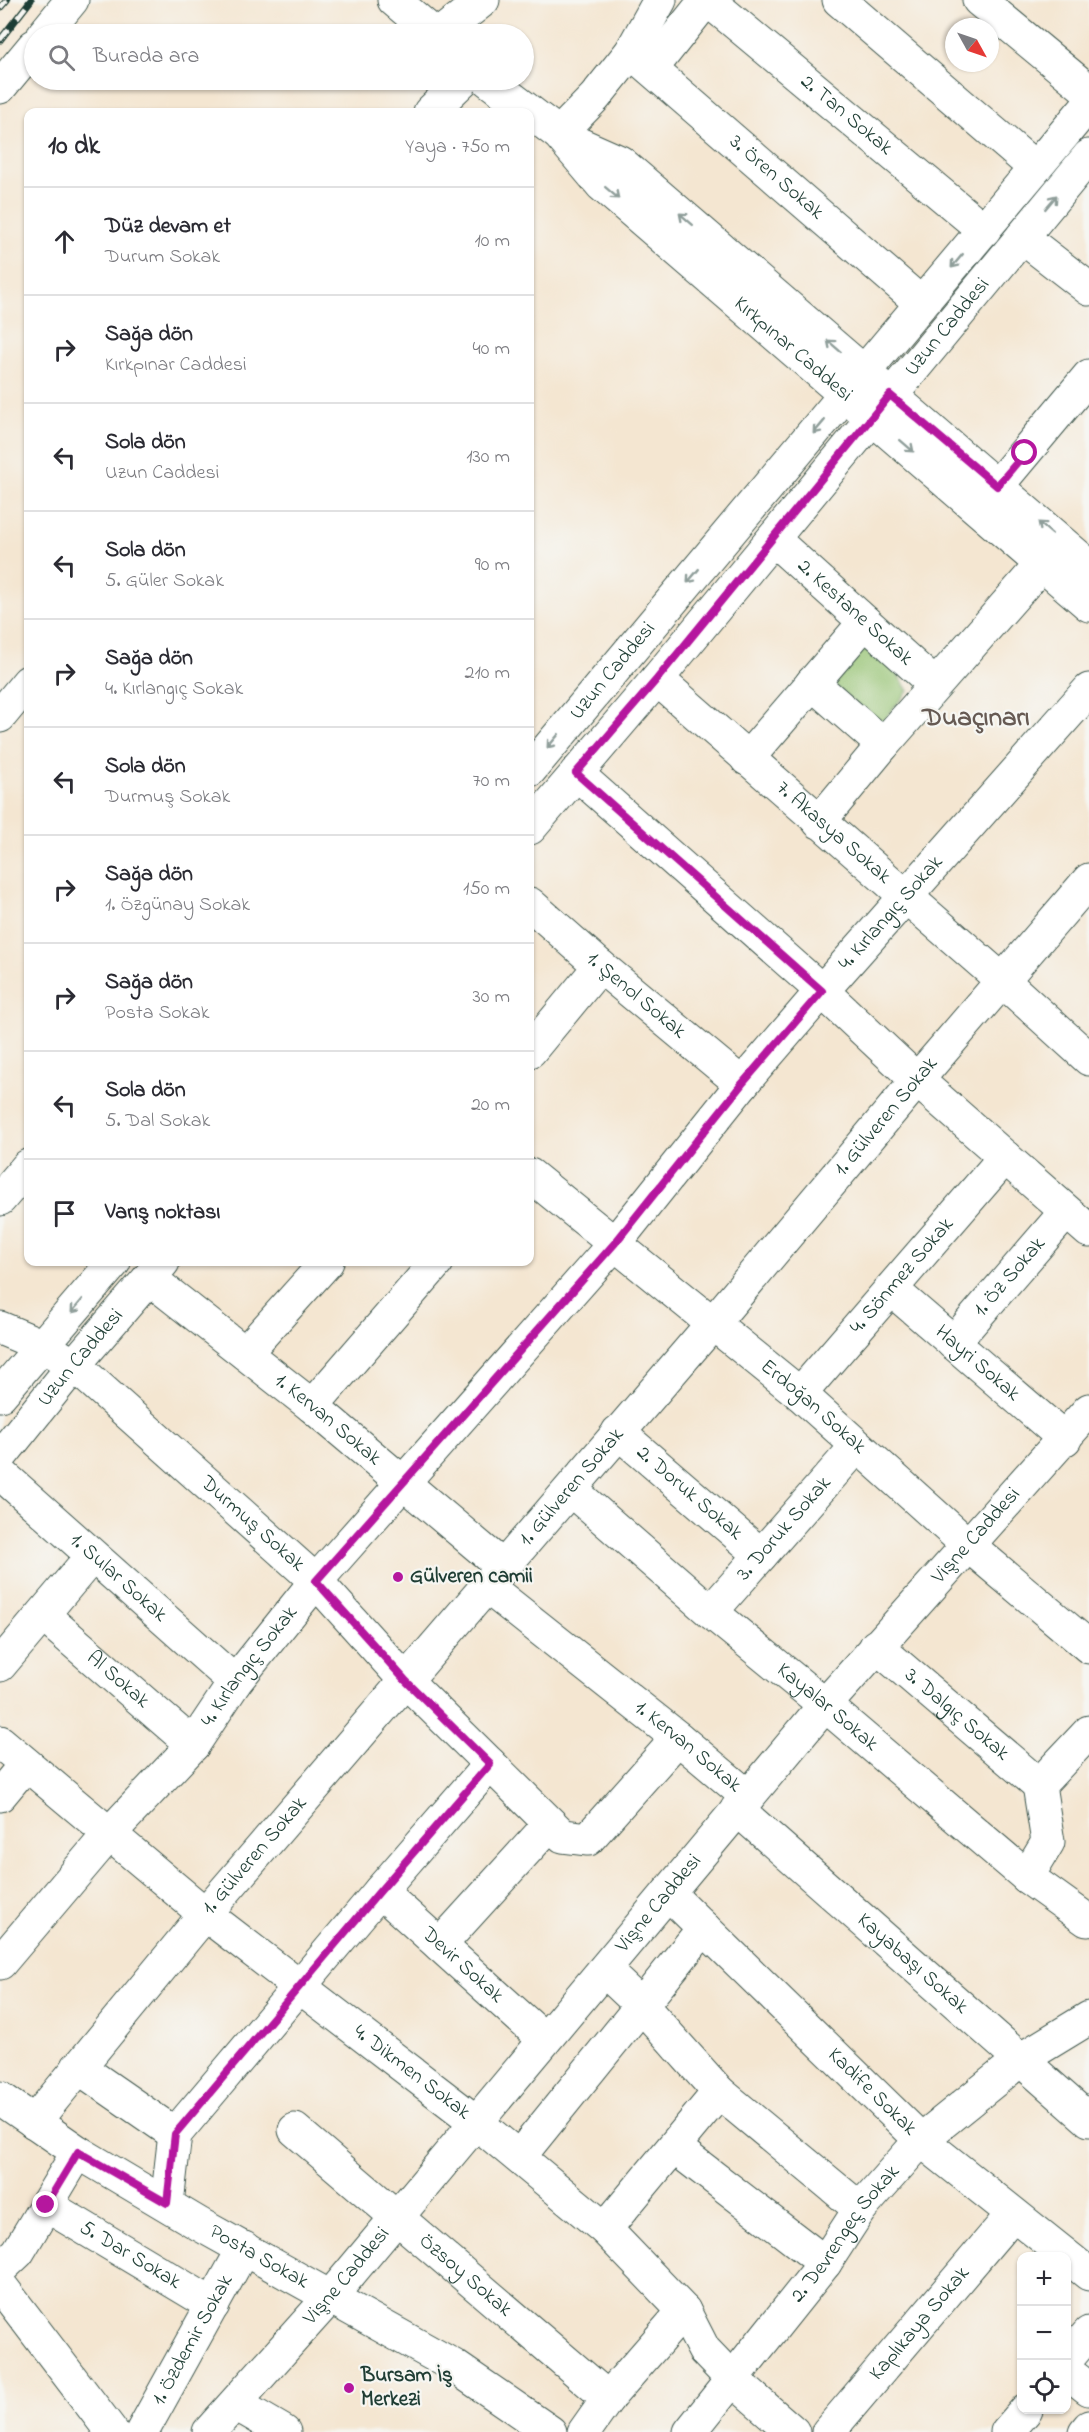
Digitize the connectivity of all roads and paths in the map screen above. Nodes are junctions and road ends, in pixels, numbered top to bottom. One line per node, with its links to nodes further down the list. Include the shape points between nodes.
1 (72, 0): 8 (main road)
2 (394, 0): 9 (main road)
3 (483, 0): 10 (main road)
4 (660, 0): 12 (main road)
5 (707, 0): 12 (main road); 24 (main road, 2. Tan Sokak)
6 (839, 0): 23 (main road)
7 (979, 0): 15 (main road)
8 (52, 24)
9 (422, 24)
10 (453, 24)
11 (24, 57): 13 (main road)
12 (641, 60): 21 (main road, via 595,97); 27 (main road, 3. Ören Sokak)
13 (0, 87)
14 (453, 90): 18 (main road)
15 (1089, 91)
16 (499, 97): 19 (main road, Kırkpınar Caddesi)
17 (1089, 104): 23 (main road, Uzun Caddesi)
18 (434, 108)
19 (517, 108)
20 (534, 119): 21 (main road, Kırkpınar Caddesi)
21 (559, 134): 29 (main road, Kırkpınar Caddesi, via 620,162)
22 (1089, 156): 25 (main road, Uzun Caddesi, one-way to 22)
23 (1035, 168): 24 (main road, Uzun Caddesi)
24 (984, 230): 27 (main road, Uzun Caddesi, one-way to 27)
25 (1022, 237): 26 (main road); 30 (main road, Uzun Caddesi)
26 (1089, 290)
27 (921, 303): 29 (main road, Uzun Caddesi)
28 (1089, 376): 31 (main road)
29 (855, 383): 30 (main road, Kırkpınar Caddesi); 46 (main road, Uzun Caddesi, one-way to 46)
30 (882, 406): 32 (main road, Kırkpınar Caddesi); 33 (main road, Uzun Caddesi); 34 (main road, Kırkpınar Caddesi, one-way to 34)
31 (1078, 411): 32 (main road)
32 (997, 486): 35 (main road, Kırkpınar Caddesi, one-way to 32)
33 (772, 539): 37 (main road, 2. Kestane Sokak); 38 (main road, Uzun Caddesi)
34 (1042, 564): 36 (main road, Kırkpınar Caddesi); 40 (main road)
35 (1089, 567)
36 (1089, 605)
37 (865, 622): 39 (main road); 40 (main road, 2. Kestane Sokak)
38 (657, 679): 45 (main road, 7. Akasya Sokak); 47 (main road, Uzun Caddesi)
39 (812, 683): 44 (main road); 45 (main road)
40 (936, 685): 44 (main road)
41 (24, 687): 43 (main road)
42 (1089, 690): 51 (main road, 4. Kırlangıç Sokak)
43 (0, 716)
44 (883, 745): 48 (main road)
45 (747, 759): 48 (main road, 7. Akasya Sokak)
46 (534, 765)
47 (576, 773): 49 (main road, Uzun Caddesi); 55 (main road)
48 (819, 822): 51 (main road, 7. Akasya Sokak)
49 (534, 823)
50 (1085, 894): 54 (main road, 1. Gülveren Sokak)
51 (905, 897): 54 (main road, 7. Akasya Sokak); 55 (main road, 4. Kırlangıç Sokak)
52 (534, 908): 53 (main road, 1. Şenol Sokak)
53 (600, 966): 56 (main road); 59 (main road, 1. Şenol Sokak)
54 (1003, 981): 57 (main road, 7. Akasya Sokak); 58 (main road, 1. Gülveren Sokak)
55 (822, 991): 58 (main road); 59 (main road, 4. Kırlangıç Sokak)
56 (534, 1047)
57 (1089, 1059)
58 (917, 1080): 60 (main road); 71 (main road, 1. Gülveren Sokak)
59 (742, 1084): 65 (main road, 4. Kırlangıç Sokak)
60 (1005, 1157): 64 (main road); 70 (main road, 4. Sönmez Sokak)
61 (24, 1171): 63 (main road)
62 (534, 1178): 65 (main road, Erdoğan Sokak)
63 (0, 1199)
64 (1078, 1221): 73 (main road, 1. Öz Sokak)
65 (615, 1243): 71 (main road, Erdoğan Sokak); 86 (main road, 4. Kırlangıç Sokak)
66 (111, 1266): 74 (main road, Uzun Caddesi, one-way to 74)
67 (323, 1266): 75 (main road)
68 (420, 1267): 79 (main road)
69 (156, 1270): 75 (main road, 1. Kervan Sokak); 76 (main road, Uzun Caddesi)
70 (891, 1289): 73 (main road, Hayri Sokak); 77 (main road, 4. Sönmez Sokak)
71 (713, 1323): 77 (main road, Erdoğan Sokak); 81 (main road, 1. Gülveren Sokak)
72 (0, 1328): 74 (main road, Durmuş Sokak)
73 (953, 1343): 82 (main road, Hayri Sokak)
74 (43, 1346): 76 (main road, Durmuş Sokak); 78 (main road, Uzun Caddesi)
75 (245, 1353): 79 (main road, 1. Kervan Sokak)
76 (74, 1365): 84 (main road, Uzun Caddesi); 92 (main road, Durmuş Sokak)
77 (800, 1394): 83 (main road, Erdoğan Sokak)
78 (0, 1395)
79 (312, 1406): 86 (main road, 1. Kervan Sokak)
80 (1088, 1413): 82 (main road, Vişne Caddesi)
81 (618, 1431): 87 (main road, 1. Gülveren Sokak); 89 (main road, 2. Doruk Sokak)
82 (1065, 1439): 88 (main road, Vişne Caddesi)
83 (857, 1446): 88 (main road, Erdoğan Sokak); 89 (main road, 3. Doruk Sokak)
84 (0, 1457)
85 (0, 1473): 90 (main road, 1. Sular Sokak)
86 (403, 1484): 91 (main road, 1. Kervan Sokak); 92 (main road, 4. Kırlangıç Sokak)
87 (571, 1490): 91 (main road, 1. Gülveren Sokak); 93 (main road, Kayalar Sokak)
88 (969, 1546): 95 (main road, Erdoğan Sokak); 96 (main road, Vişne Caddesi)
89 (761, 1554): 93 (main road, 3. Doruk Sokak)
90 (92, 1556): 94 (main road); 99 (main road, 1. Sular Sokak)
91 (495, 1576): 98 (main road, 1. Gülveren Sokak); 102 (main road, 1. Kervan Sokak)
92 (316, 1581): 98 (main road, Durmuş Sokak); 99 (main road, 4. Kırlangıç Sokak)
93 (711, 1612): 100 (main road, Kayalar Sokak)
94 (43, 1615): 97 (main road); 104 (main road, Al Sokak)
95 (1088, 1644)
96 (876, 1646): 100 (main road, Vişne Caddesi); 107 (main road, 3. Dalgıç Sokak)
97 (0, 1665)
98 (405, 1680): 105 (main road, Durmuş Sokak); 115 (main road, 1. Gülveren Sokak)
99 (235, 1682): 104 (main road, 4. Kırlangıç Sokak)
100 (825, 1704): 109 (main road, Vişne Caddesi); 112 (main road, Kayalar Sokak)
101 (1089, 1732): 107 (main road)
102 (678, 1738): 109 (main road, 1. Kervan Sokak); 110 (main road, Durmuş Sokak, via 588,1839 563,1836)
103 (0, 1742): 106 (main road, 4. Dikmen Sokak)
104 (193, 1745): 111 (main road, 4. Kırlangıç Sokak)
105 (490, 1764): 110 (main road, Durmuş Sokak); 113 (main road)
106 (25, 1766): 108 (main road); 111 (main road, 4. Dikmen Sokak)
107 (1039, 1785): 112 (main road, via 1048,1842)
108 (0, 1795)
109 (742, 1803): 114 (main road, Vişne Caddesi); 125 (main road, Kayabaşı Sokak)
110 (550, 1824): 118 (main road)
111 (110, 1833): 115 (main road, 4. Dikmen Sokak); 119 (main road, 4. Kırlangıç Sokak)
112 (1027, 1877): 116 (main road, Kayalar Sokak)
113 (380, 1891): 118 (main road, Devir Sokak); 121 (main road)
114 (668, 1893): 117 (main road, Kadife Sokak); 120 (main road, Vişne Caddesi)
115 (205, 1914): 121 (main road, 4. Dikmen Sokak); 126 (main road, 1. Gülveren Sokak)
116 (1088, 1920)
117 (704, 1928): 122 (main road); 134 (main road, Kadife Sokak)
118 (440, 1945): 124 (main road, Devir Sokak)
119 (0, 1964)
120 (604, 1970): 122 (main road); 124 (main road, Vişne Caddesi)
121 (299, 1986): 131 (main road, 4. Dikmen Sokak); 133 (main road)
122 (641, 2005): 127 (main road); 137 (main road)
123 (1089, 2018): 125 (main road, 2. Devrengeç Sokak)
124 (544, 2039): 131 (main road, Vişne Caddesi)
125 (1020, 2060): 129 (main road, Kayabaşı Sokak); 134 (main road, 2. Devrengeç Sokak)
126 (78, 2067): 130 (main road, 1. Gülveren Sokak); 133 (main road)
127 (719, 2092): 135 (main road); 140 (main road)
128 (0, 2098): 130 (main road, Posta Sokak)
129 (1089, 2120)
130 (34, 2122): 136 (main road, Posta Sokak)
131 (476, 2122): 137 (main road, 4. Dikmen Sokak); 142 (main road, Vişne Caddesi)
132 (295, 2130): 142 (main road, Özsoy Sokak)
133 (175, 2134): 138 (main road)
134 (921, 2140): 140 (main road, 2. Devrengeç Sokak); 141 (main road, Kadife Sokak)
135 (674, 2146): 143 (main road); 145 (main road)
136 (78, 2152): 138 (main road, Posta Sokak); 139 (main road)
137 (519, 2157): 143 (main road, 4. Dikmen Sokak)
138 (167, 2203): 144 (main road, Posta Sokak)
139 (46, 2205): 146 (main road, via 18,2252); 150 (main road, 5. Dar Sokak)
140 (860, 2209): 145 (main road, 2. Devrengeç Sokak)
141 (1013, 2214): 147 (main road, Kadife Sokak); 169 (main road, Kaplıkaya Sokak)
142 (398, 2217): 149 (main road, Vişne Caddesi); 157 (main road, Özsoy Sokak)
143 (605, 2229): 151 (main road, 4. Dikmen Sokak)
144 (244, 2248): 149 (main road, Posta Sokak); 150 (main road, 1. Özdemir Sokak)
145 (825, 2263): 155 (main road, 2. Devrengeç Sokak)
146 (0, 2269)
147 (1089, 2274)
148 (0, 2285): 160 (main road)
149 (331, 2296): 158 (main road, Vişne Caddesi); 165 (main road, Posta Sokak, via 454,2366)
150 (213, 2305): 161 (main road, 1. Özdemir Sokak)
151 (684, 2311): 155 (main road, 4. Dikmen Sokak, via 704,2350); 157 (main road)
152 (1089, 2333): 153 (main road)
153 (1071, 2354)
154 (1071, 2375): 156 (main road)
155 (732, 2379): 167 (main road, 2. Devrengeç Sokak); 168 (main road, 4. Dikmen Sokak)
156 (1089, 2389)
157 (608, 2398): 166 (main road)
158 (236, 2404): 162 (main road); 163 (main road); 164 (main road)
159 (1089, 2427): 170 (main road)
160 (112, 2432)
161 (142, 2432)
162 (209, 2432)
163 (219, 2432)
164 (284, 2432)
165 (550, 2432)
166 (584, 2432)
167 (690, 2432)
168 (793, 2432)
169 (828, 2432)
170 (1084, 2432)

